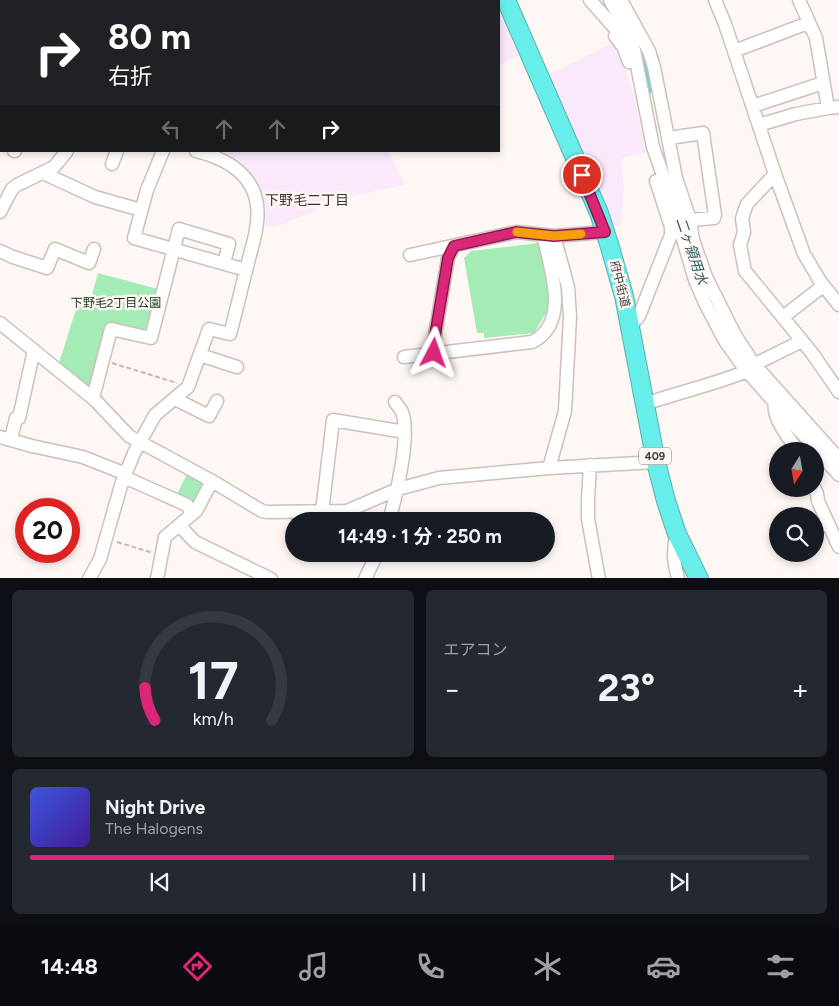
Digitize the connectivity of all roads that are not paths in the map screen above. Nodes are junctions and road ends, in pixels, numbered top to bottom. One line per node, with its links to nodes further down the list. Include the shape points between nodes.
1 (506, 0): 24 (highway, 府中街道 / 409)
2 (590, 0): 23 (street, via 618,35 624,48 636,86 650,158)
3 (610, 0): 23 (street, via 634,50 653,147)
4 (621, 0): 13 (street, via 649,51)
5 (715, 0): 8 (street)
6 (799, 0): 7 (street)
7 (808, 23): 8 (street); 9 (street, via 816,38)
8 (734, 51): 10 (street)
9 (824, 83): 10 (street); 11 (street)
10 (753, 106): 12 (street)
11 (833, 107): 12 (street)
12 (759, 125): 20 (street)
13 (669, 138): 23 (street); 23 (street, via 703,133 715,215 714,218)
14 (66, 152): 19 (street, via 54,167)
15 (118, 152): 18 (street)
16 (163, 152): 21 (street)
17 (199, 152): 32 (street, via 237,168 253,191 258,220)
18 (112, 164)
19 (43, 172): 21 (street, via 95,197); 22 (street, via 16,185)
20 (775, 174): 33 (street, via 804,254); 35 (street, via 747,204 740,245 745,271)
21 (141, 210): 28 (street, via 134,238)
22 (0, 212)
23 (681, 223): 37 (street, via 671,235 639,316); 44 (street, via 695,280 705,303 725,341)
24 (605, 232): 25 (street); 37 (highway, 府中街道 / 409)
25 (549, 236): 26 (street, via 516,232); 40 (street, via 556,293 551,321 542,337 532,342); 59 (street, via 568,287 570,317 565,411)
26 (454, 246): 30 (street); 40 (street, via 448,258)
27 (94, 249): 29 (street, via 89,263 55,249 47,268)
28 (173, 249): 31 (street); 31 (street, via 179,229 229,244); 46 (street, via 151,338 111,329)
29 (0, 251)
30 (410, 255)
31 (224, 263): 32 (street)
32 (246, 270): 41 (street, via 230,334 209,329)
33 (823, 286): 34 (street); 35 (street)
34 (839, 305)
35 (783, 317): 38 (street)
36 (0, 323): 39 (street)
37 (630, 327): 49 (highway, 府中街道 / 409)
38 (802, 342): 44 (street); 45 (street)
39 (34, 350): 46 (street); 53 (street, via 19,418 16,418)
40 (434, 353): 42 (street)
41 (200, 356): 43 (street); 47 (street, via 188,387)
42 (404, 357)
43 (237, 367)
44 (749, 367): 49 (street, via 712,385); 50 (street); 56 (street)
45 (839, 392)
46 (93, 398): 54 (street, via 129,436)
47 (175, 399): 51 (street, via 209,416); 54 (street, via 155,416)
48 (395, 402): 52 (street, via 402,412)
49 (645, 404): 57 (highway, 府中街道 / 409)
50 (776, 404): 55 (street, via 776,416); 61 (street)
51 (216, 408)
52 (405, 432): 63 (street); 65 (street, via 333,420)
53 (6, 438): 60 (street, via 83,457)
54 (140, 442): 60 (street); 62 (street)
55 (792, 442)
56 (839, 459)
57 (656, 462): 58 (street); 71 (highway, 府中街道 / 409)
58 (590, 466): 59 (street); 78 (street, via 588,519)
59 (549, 468): 63 (street, via 440,478)
60 (125, 475): 67 (street, via 187,505); 74 (street, via 107,539)
61 (839, 475)
62 (212, 481): 65 (street, via 262,511); 67 (street)
63 (398, 489): 65 (street, via 347,511); 66 (street)
64 (817, 498): 68 (street)
65 (322, 512)
66 (392, 512)
67 (192, 514): 69 (street)
68 (828, 524): 70 (street); 72 (street)
69 (179, 525): 75 (street, via 165,536); 76 (street, via 195,542)
70 (824, 525)
71 (677, 534): 79 (street, via 673,558); 80 (highway, 府中街道 / 409)
72 (839, 547)
73 (373, 562): 77 (street)
74 (89, 578)
75 (157, 578)
76 (268, 578)
77 (365, 578)
78 (599, 578)
79 (678, 578)
80 (699, 578)

